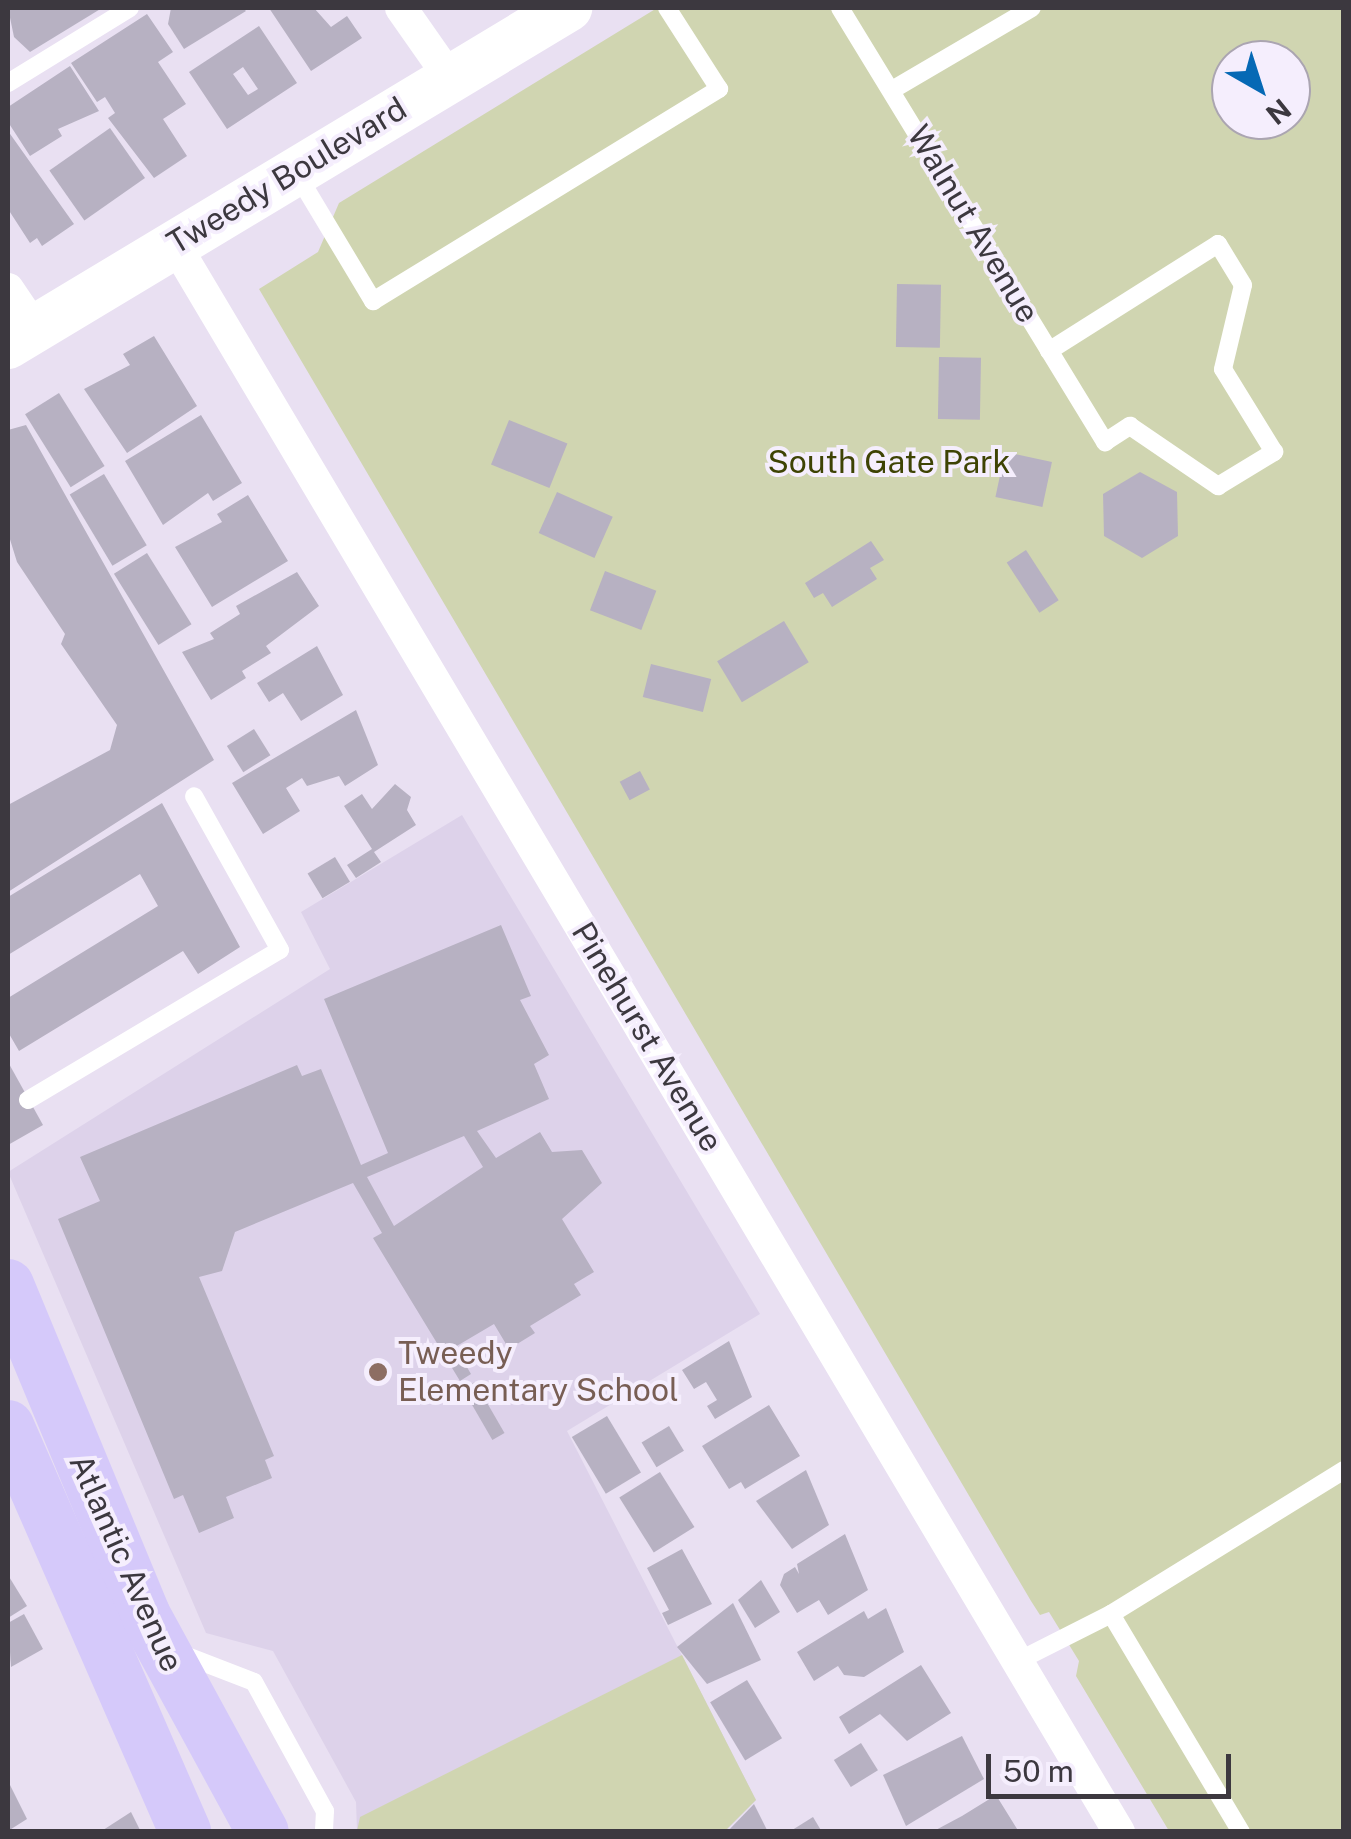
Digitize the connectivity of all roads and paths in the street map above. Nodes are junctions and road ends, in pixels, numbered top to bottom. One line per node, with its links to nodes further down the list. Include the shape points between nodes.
1 (130, 8): 8 (lane)
2 (401, 8): 7 (street)
3 (568, 8): 7 (main road, Tweedy Boulevard)
4 (667, 8): 10 (lane, via 719,88 373,301)
5 (840, 8): 9 (lane, Walnut Avenue)
6 (1032, 8): 9 (lane)
7 (450, 78): 10 (main road, Tweedy Boulevard)
8 (8, 84)
9 (892, 90): 14 (lane, Walnut Avenue)
10 (295, 171): 11 (main road, Tweedy Boulevard)
11 (174, 243): 13 (main road, Tweedy Boulevard); 23 (street, Pinehurst Avenue)
12 (8, 289): 13 (street)
13 (21, 337)
14 (1050, 351): 14 (lane, Walnut Avenue, via 1105,442 1130,426 1218,486 1274,452 1223,369 1243,285 1218,244)
15 (194, 796): 16 (lane, via 280,950)
16 (28, 1100)
17 (8, 1285): 18 (main road, Atlantic Avenue)
18 (67, 1431): 19 (street); 22 (main road, Atlantic Avenue)
19 (12, 1451): 24 (main road, Atlantic Avenue)
20 (1344, 1470): 21 (lane)
21 (1111, 1614): 23 (lane); 28 (lane)
22 (160, 1648): 25 (main road, Atlantic Avenue); 26 (lane, via 254,1682 324,1811)
23 (1018, 1661): 27 (street, Pinehurst Avenue)
24 (185, 1832)
25 (263, 1832)
26 (324, 1832)
27 (1119, 1832)
28 (1241, 1832)

